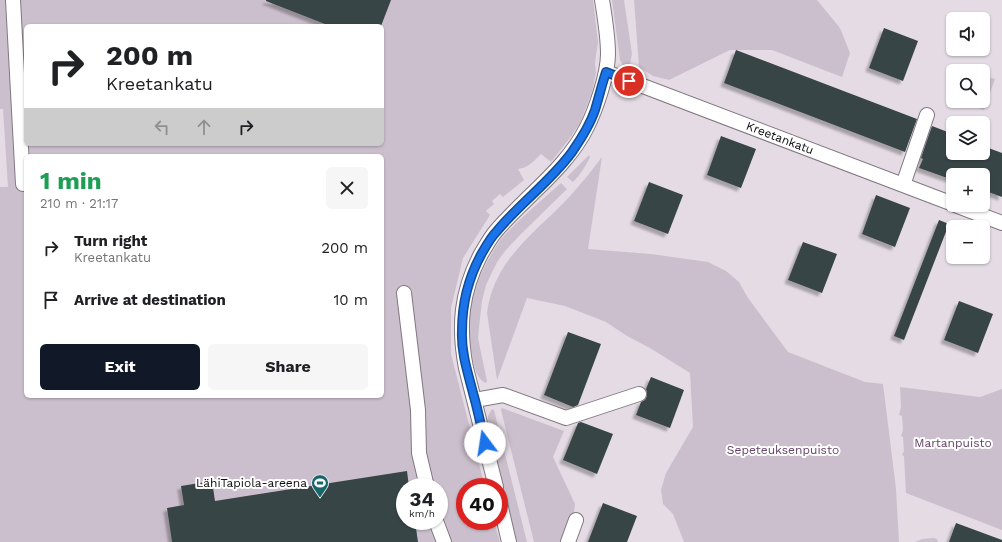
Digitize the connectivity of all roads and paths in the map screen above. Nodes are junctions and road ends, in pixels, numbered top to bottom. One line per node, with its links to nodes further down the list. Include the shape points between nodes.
1 (12, 0): 5 (street)
2 (602, 0): 3 (street, via 608,48)
3 (606, 72): 6 (street, Kreetankatu); 12 (street, via 595,110 579,141 555,172 495,232 471,275 464,302 462,333 466,368)
4 (927, 115): 6 (street)
5 (23, 184)
6 (903, 185): 7 (street, Kreetankatu)
7 (946, 202)
8 (973, 212): 9 (street, Kreetankatu)
9 (1002, 223)
10 (404, 293): 13 (street, via 418,410 419,453)
11 (639, 394): 12 (street, via 566,418 503,394)
12 (475, 400): 14 (street)
13 (425, 478)
14 (494, 478)
15 (576, 520): 20 (street)
16 (439, 530): 18 (street)
17 (506, 530): 19 (street)
18 (444, 542)
19 (509, 542)
20 (568, 542)

